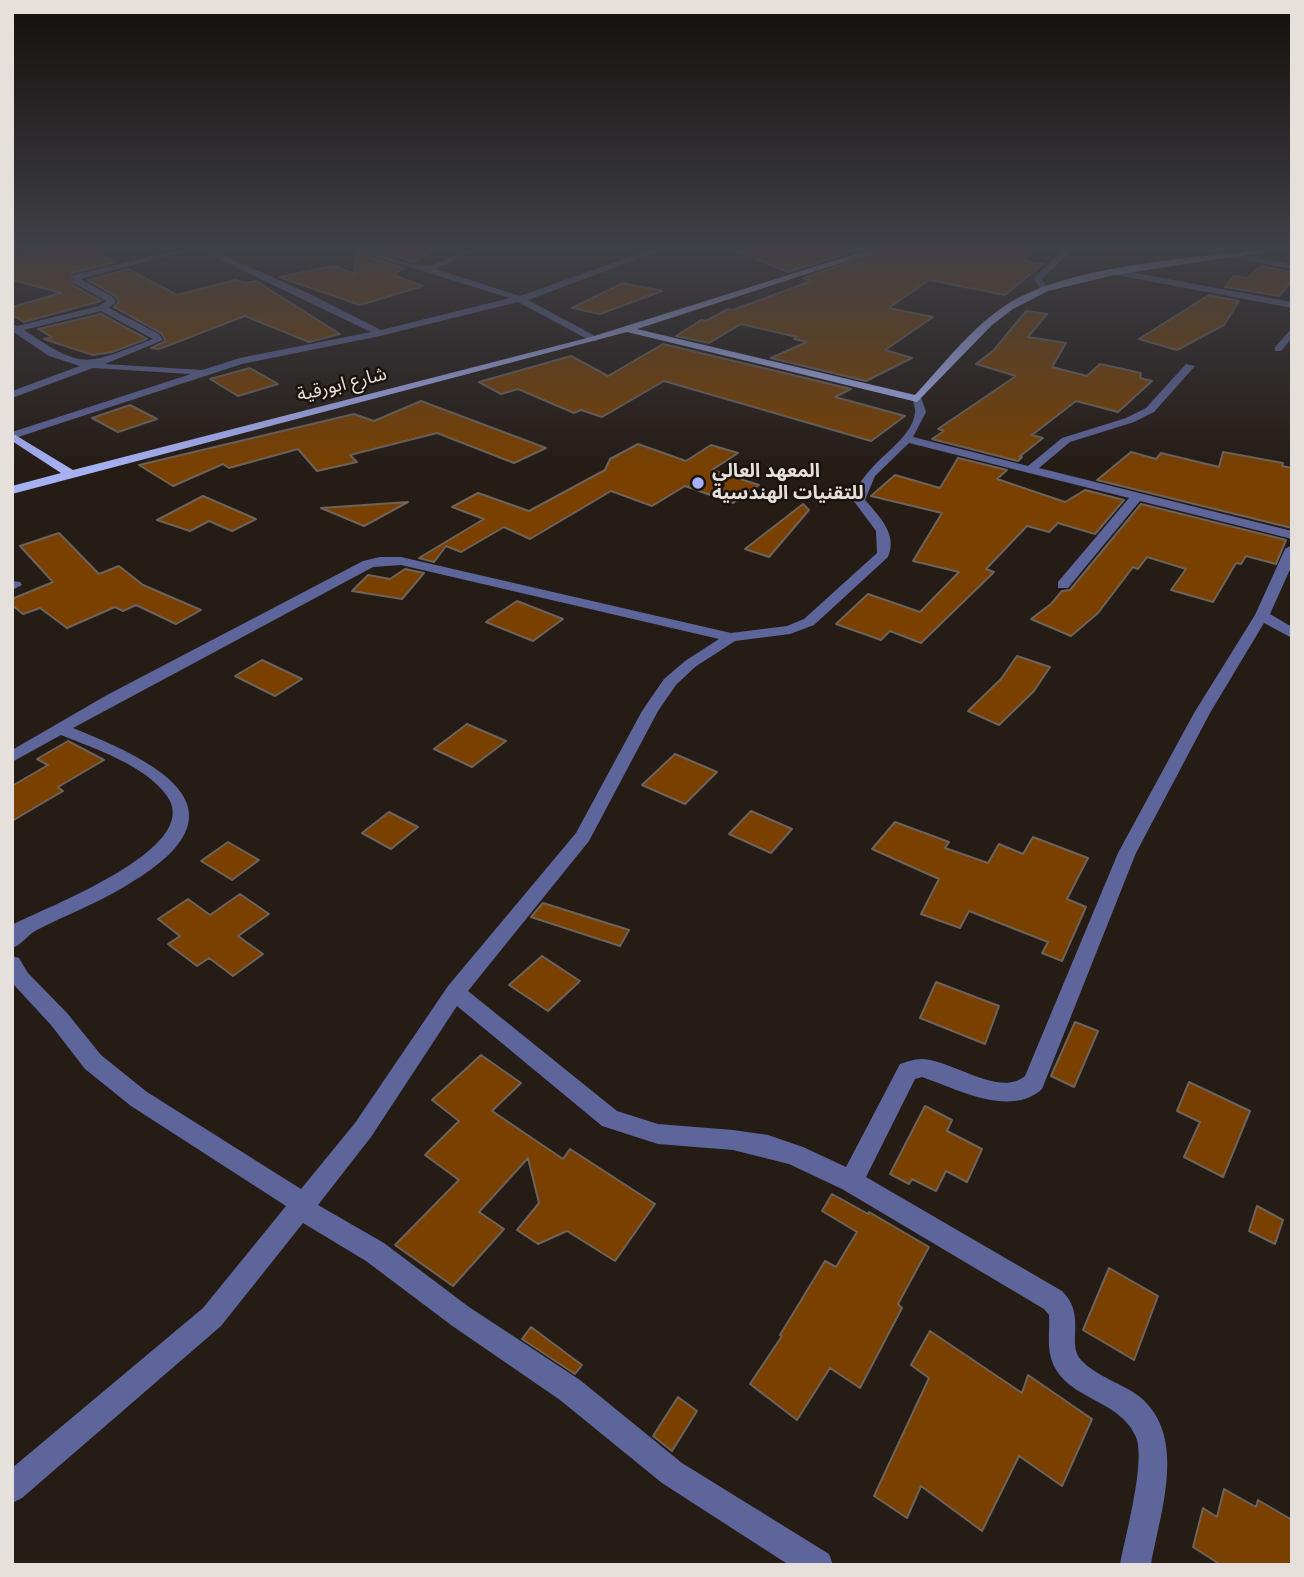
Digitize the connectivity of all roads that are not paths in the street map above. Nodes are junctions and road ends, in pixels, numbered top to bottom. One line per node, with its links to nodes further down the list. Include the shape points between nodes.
1 (39, 323): 8 (street)
2 (130, 323): 14 (street, via 158,340)
3 (361, 323): 11 (street)
4 (418, 323): 11 (street)
5 (564, 323): 12 (street)
6 (650, 323): 9 (main road, شارع ابورقية)
7 (990, 323): 18 (main road)
8 (15, 328): 14 (street, via 52,354)
9 (627, 330): 12 (main road, شارع ابورقية); 18 (main road)
10 (1292, 331): 13 (street)
11 (380, 332): 16 (street)
12 (594, 339): 22 (main road, شارع ابورقية)
13 (1278, 349)
14 (95, 365): 16 (street); 17 (street)
15 (1190, 366): 21 (street, via 1150,410 1066,440)
16 (205, 371): 19 (street)
17 (12, 396)
18 (917, 399): 20 (street, via 921,412)
19 (12, 436): 22 (main road)
20 (907, 439): 21 (street); 30 (street, via 872,472 860,492 859,500 884,531 887,543 883,554 809,622 790,630)
21 (1029, 471): 24 (street)
22 (71, 474): 23 (main road, شارع ابورقية)
23 (12, 491)
24 (1137, 498): 25 (street); 27 (street)
25 (1292, 535)
26 (1292, 549): 28 (street)
27 (1063, 585)
28 (1262, 615): 29 (street); 36 (street, via 1202,713 1127,853 1034,1082 1015,1094 1002,1093 922,1068 908,1071)
29 (1292, 634)
30 (731, 637): 31 (street, via 401,561 380,561); 35 (street, via 670,682 583,836)
31 (61, 729): 32 (street); 33 (street, via 142,766 178,800 181,818 160,853 119,882 18,931)
32 (12, 757)
33 (12, 940)
34 (12, 964): 37 (street, via 93,1062 139,1099)
35 (455, 992): 36 (street, via 610,1119 658,1134 768,1146); 37 (street, via 363,1130)
36 (851, 1181): 40 (street, via 1062,1309 1066,1364 1127,1402 1150,1434 1153,1456)
37 (301, 1206): 38 (street, via 212,1317); 39 (street, via 375,1252 570,1390 672,1473)
38 (12, 1488)
39 (818, 1565)
40 (1135, 1565)

